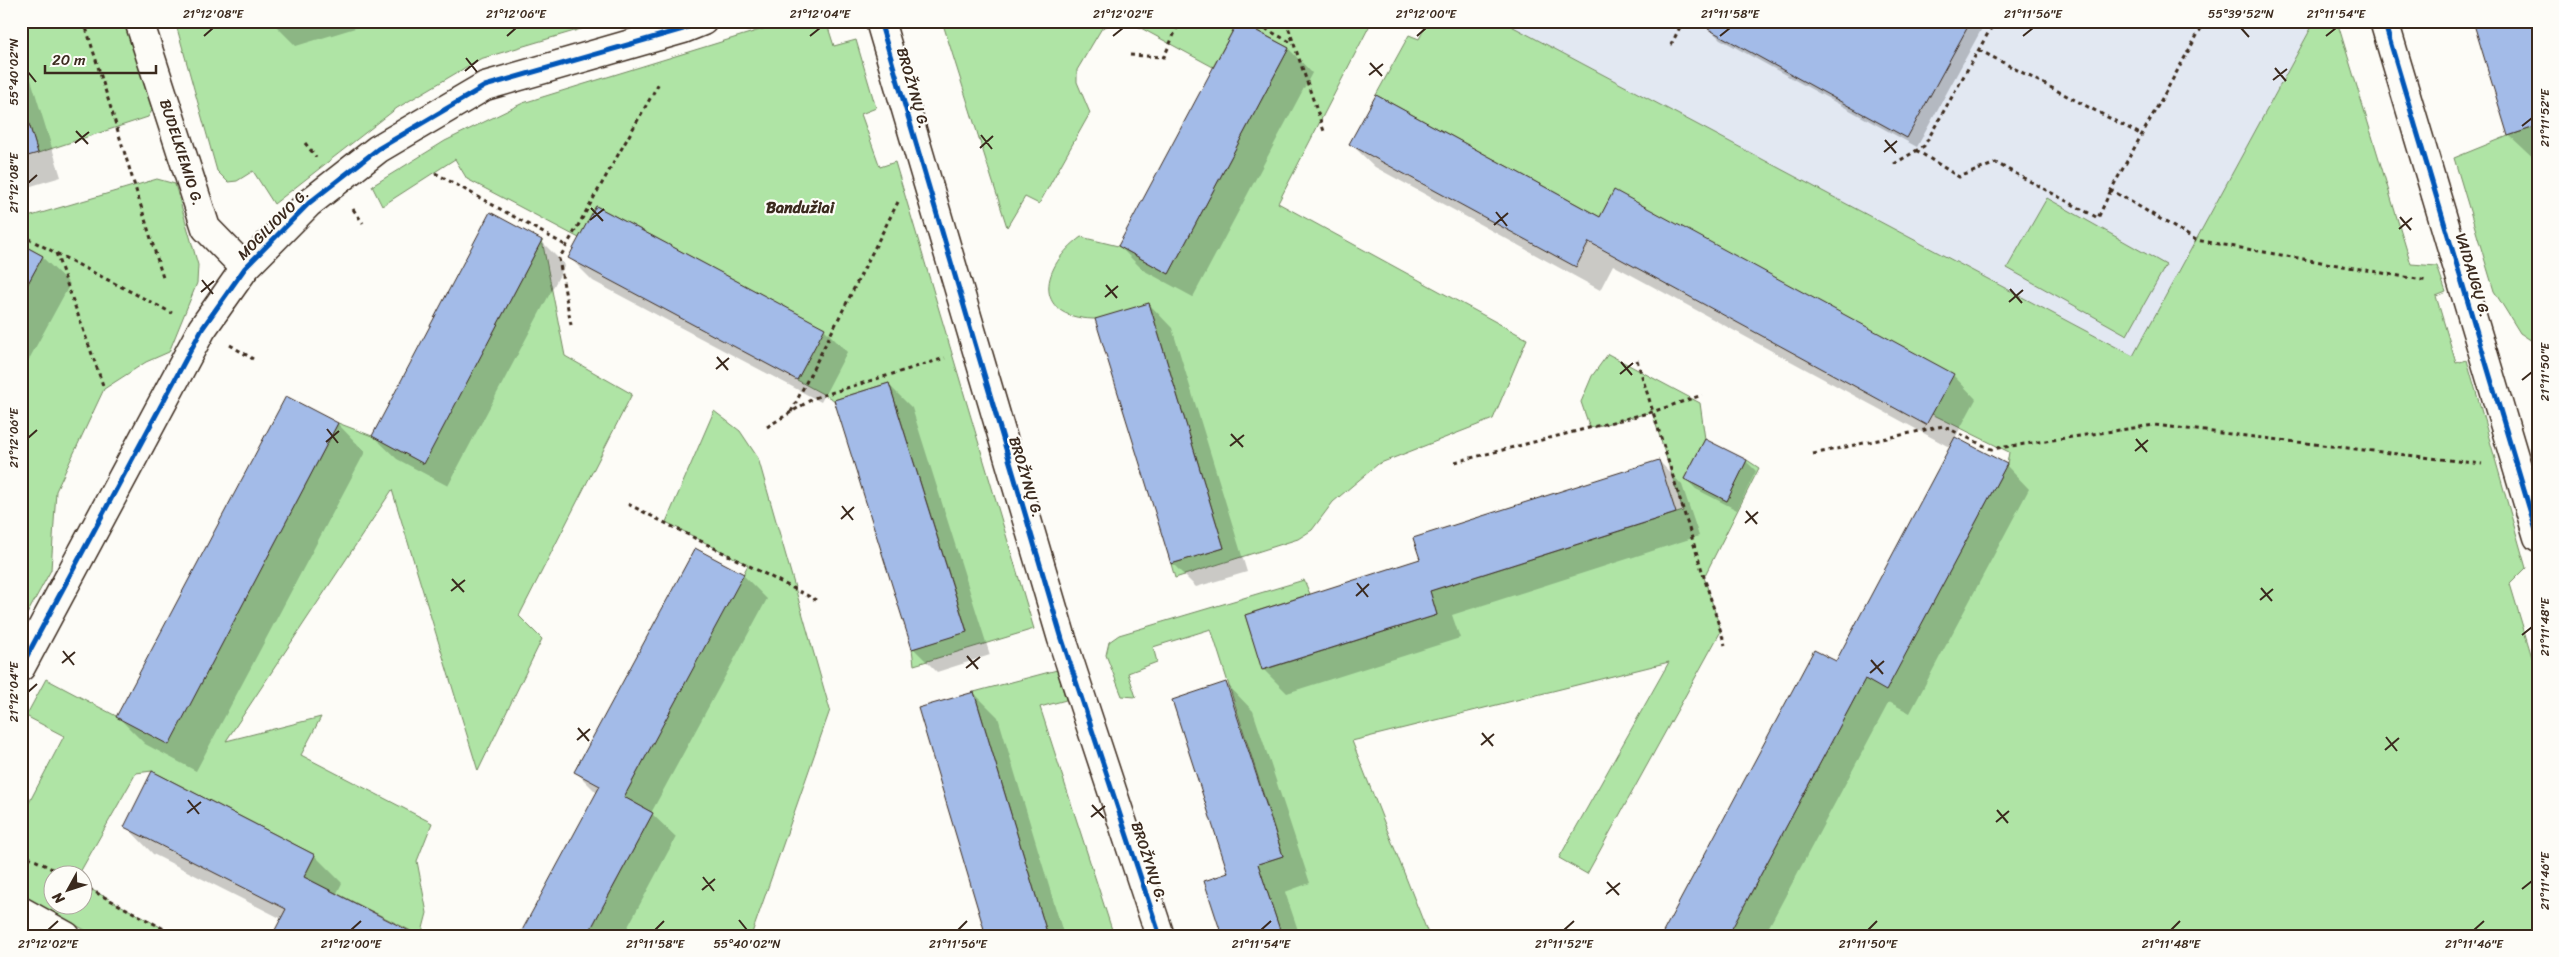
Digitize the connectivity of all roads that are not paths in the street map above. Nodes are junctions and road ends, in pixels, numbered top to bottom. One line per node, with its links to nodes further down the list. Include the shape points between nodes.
1 (139, 21): 5 (street, BUDELKIEMIO G., via 206,228)
2 (703, 21): 5 (street, MOGILIOVO G., via 486,86 378,149 309,203)
3 (880, 21): 10 (street, BROŽYNŲ G., via 1062,639)
4 (2384, 21): 6 (street, VAIDAUGŲ G.)
5 (245, 268): 7 (street, MOGILIOVO G., via 202,329)
6 (2538, 537)
7 (21, 667)
8 (21, 911): 9 (street)
9 (66, 936)
10 (1160, 936)

